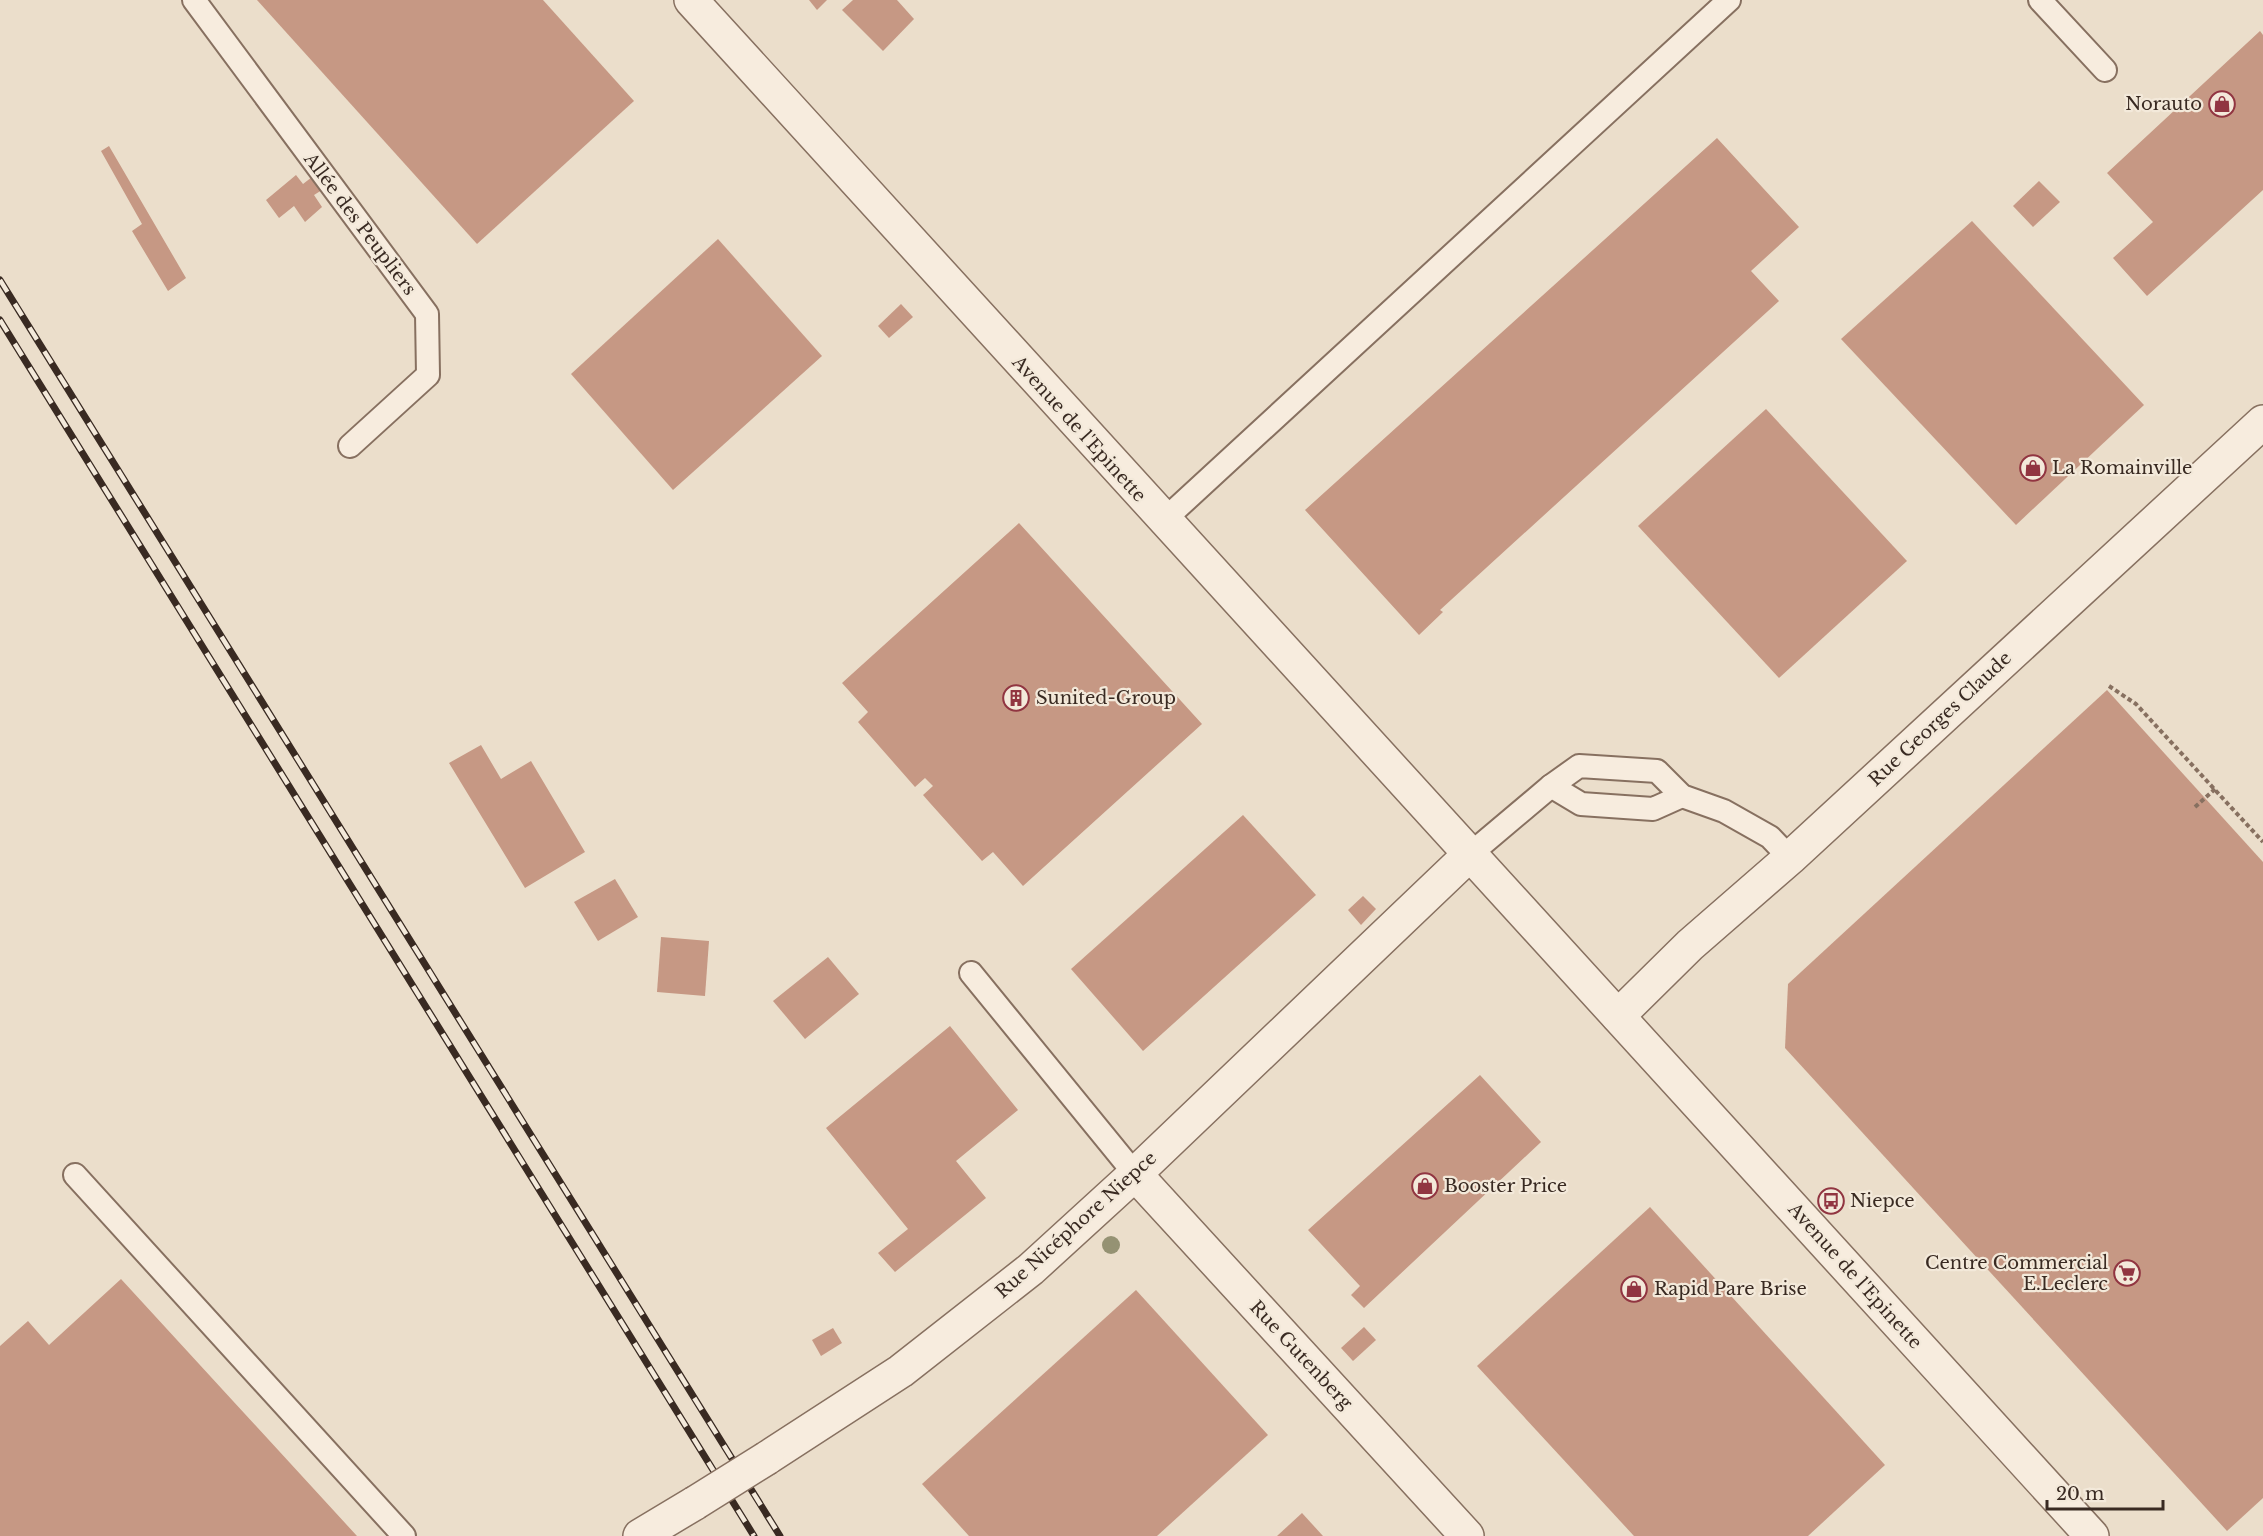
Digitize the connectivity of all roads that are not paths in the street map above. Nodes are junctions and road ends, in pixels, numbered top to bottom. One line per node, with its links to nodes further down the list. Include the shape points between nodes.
1 (194, 0): 7 (lane, Allée des Peupliers, via 427,315 428,375)
2 (691, 0): 8 (street, Avenue de l'Epinette)
3 (1729, 0): 8 (lane)
4 (2040, 0): 5 (lane)
5 (2105, 70)
6 (2263, 422): 12 (street, Rue Georges Claude)
7 (350, 446)
8 (1162, 521): 11 (street, Avenue de l'Epinette)
9 (1551, 786): 10 (lane, via 1581,804 1653,809); 10 (lane, via 1579,766 1657,771); 11 (lane)
10 (1682, 796): 12 (lane, via 1733,816 1770,837)
11 (1468, 856): 14 (street, Avenue de l'Epinette); 15 (street, Rue Nicéphore Niepce)
12 (1790, 858): 14 (street, Rue Georges Claude, via 1690,945)
13 (971, 973): 15 (lane)
14 (1618, 1016): 20 (street, Avenue de l'Epinette)
15 (1135, 1174): 18 (street, Rue Nicéphore Niepce, bridge, via 1031,1269 901,1371); 19 (street, Rue Gutenberg)
16 (75, 1175): 17 (lane)
17 (404, 1536)
18 (640, 1536)
19 (1467, 1536)
20 (2092, 1536)

